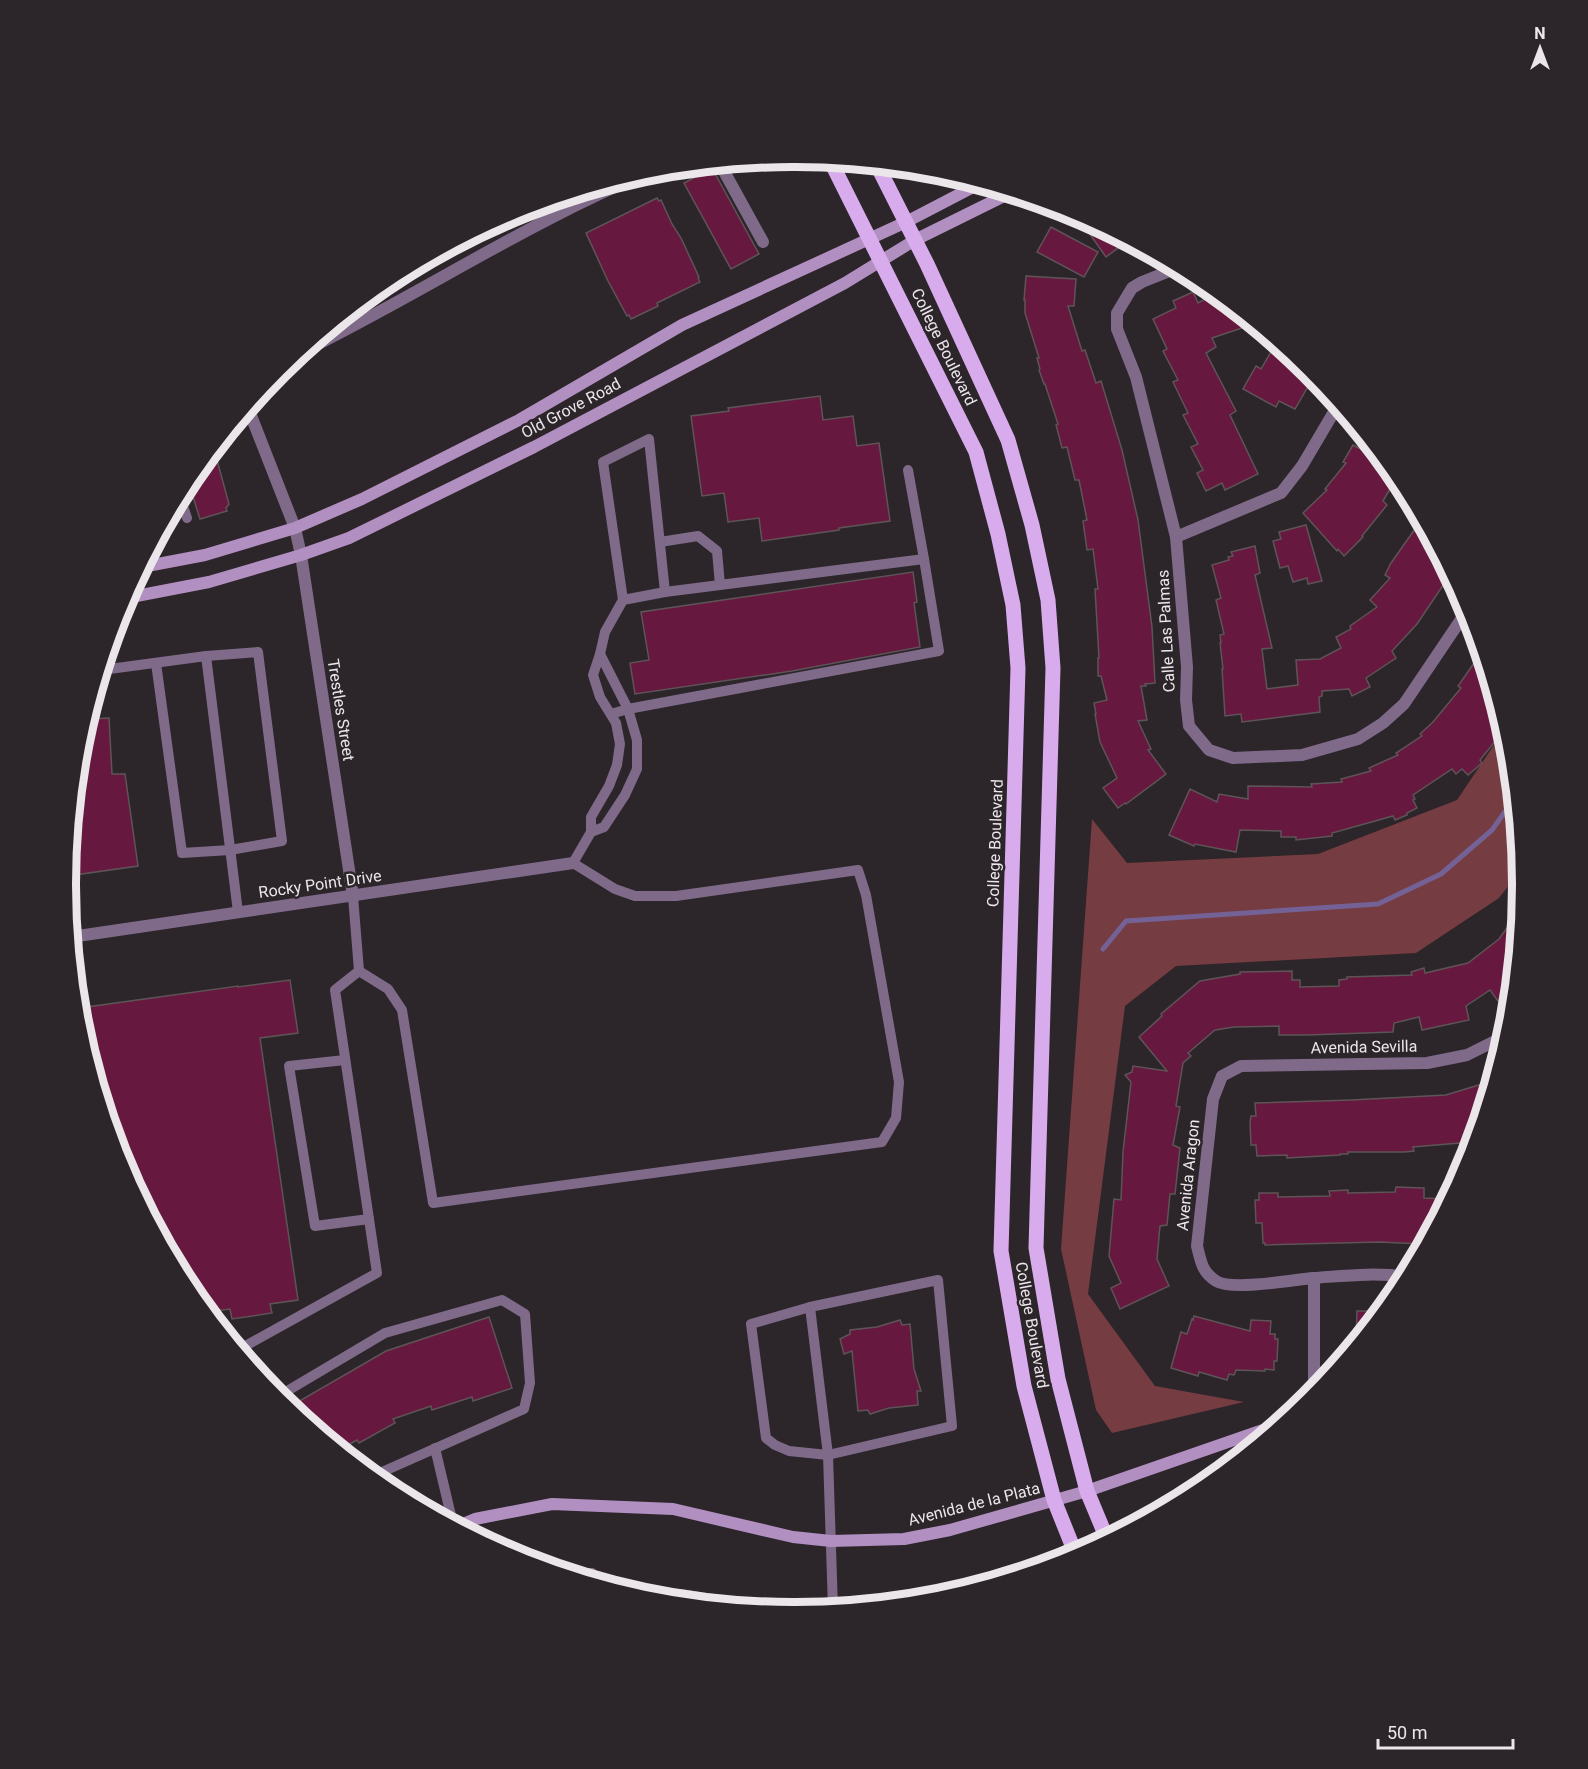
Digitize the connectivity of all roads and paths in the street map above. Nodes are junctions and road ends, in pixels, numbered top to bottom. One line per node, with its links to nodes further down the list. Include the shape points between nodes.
1 (834, 169): 8 (main road, College Boulevard)
2 (724, 171): 10 (street)
3 (881, 172): 7 (main road, College Boulevard)
4 (969, 189): 7 (main road, Old Grove Road)
5 (595, 195): 13 (street)
6 (1001, 198): 9 (main road, Old Grove Road)
7 (906, 222): 8 (main road, Old Grove Road); 9 (main road, College Boulevard)
8 (870, 239): 11 (main road, College Boulevard); 19 (main road, Old Grove Road, via 682,325 519,420 362,500)
9 (915, 240): 11 (main road, Old Grove Road); 57 (main road, College Boulevard, via 1008,440 1048,600 1053,668 1036,1248 1058,1379)
10 (763, 242)
11 (881, 260): 22 (main road, Old Grove Road, via 845,283 534,447 349,538); 58 (main road, College Boulevard, via 976,452 1014,605 1017,669 1001,1251 1024,1386)
12 (1167, 272): 20 (street, Calle Las Palmas, via 1132,288 1117,313 1117,329 1136,377)
13 (327, 340)
14 (1334, 412): 20 (street, via 1281,493)
15 (251, 416): 19 (street, Trestles Street)
16 (908, 470): 23 (lane)
17 (184, 508): 18 (lane)
18 (187, 518)
19 (295, 528): 22 (street, Trestles Street); 24 (main road, Old Grove Road, via 205,555)
20 (1176, 537): 29 (street, Calle Las Palmas, via 1190,726 1209,750 1233,758 1302,755 1358,739 1404,704)
21 (660, 542): 25 (lane, via 698,537 717,551); 26 (lane); 28 (lane, via 648,440 603,462)
22 (301, 555): 27 (main road, Old Grove Road, via 209,582); 39 (street, Trestles Street)
23 (924, 559): 25 (lane); 34 (lane, via 939,651)
24 (151, 565)
25 (720, 585): 26 (lane)
26 (665, 592): 28 (lane)
27 (137, 596)
28 (623, 600): 30 (lane, via 605,632)
29 (1461, 620)
30 (600, 654): 34 (lane); 35 (lane, via 593,675)
31 (206, 656): 32 (lane); 37 (lane); 37 (lane, via 258,652 282,841)
32 (156, 663): 33 (lane); 37 (lane, via 182,853)
33 (110, 669)
34 (628, 708): 35 (lane); 36 (lane, via 637,740 638,769 604,827)
35 (611, 714): 36 (lane, via 620,744 617,765 591,817)
36 (591, 832): 38 (lane)
37 (230, 850): 40 (lane)
38 (573, 864): 39 (street, Rocky Point Drive); 42 (lane, via 635,896 676,896 858,870 866,895 899,1082 896,1118 882,1142 433,1203 402,1010 388,989)
39 (352, 896): 40 (street, Rocky Point Drive); 42 (lane)
40 (238, 912): 41 (street, Rocky Point Drive)
41 (79, 936)
42 (359, 971): 44 (lane, via 335,990)
43 (1494, 1042): 45 (street, Avenida Sevilla, via 1467,1055 1427,1063 1241,1066)
44 (345, 1060): 46 (lane); 46 (lane, via 289,1066 315,1226)
45 (1222, 1076): 48 (street, Avenida Aragon, via 1213,1099 1197,1246 1203,1269 1218,1282 1233,1286)
46 (369, 1219): 50 (lane, via 377,1273)
47 (1396, 1275): 48 (street, Avenida Aragon)
48 (1314, 1278): 51 (street)
49 (810, 1307): 55 (lane); 55 (lane, via 751,1324 766,1438 789,1451); 55 (lane, via 938,1280 952,1426)
50 (245, 1345)
51 (1314, 1378)
52 (286, 1391): 54 (lane, via 385,1333 502,1300 525,1314 530,1383 524,1408)
53 (1258, 1432): 57 (main road, Avenida de la Plata)
54 (435, 1448): 56 (lane); 59 (lane)
55 (828, 1455): 62 (lane)
56 (382, 1472)
57 (1087, 1491): 58 (main road, Avenida de la Plata); 61 (main road, College Boulevard)
58 (1054, 1500): 62 (main road, Avenida de la Plata, via 904,1539); 63 (main road, College Boulevard)
59 (451, 1514)
60 (466, 1522): 62 (main road, Avenida de la Plata, via 552,1504 673,1509 793,1537)
61 (1104, 1531)
62 (831, 1541): 64 (lane)
63 (1072, 1546)
64 (833, 1600)

